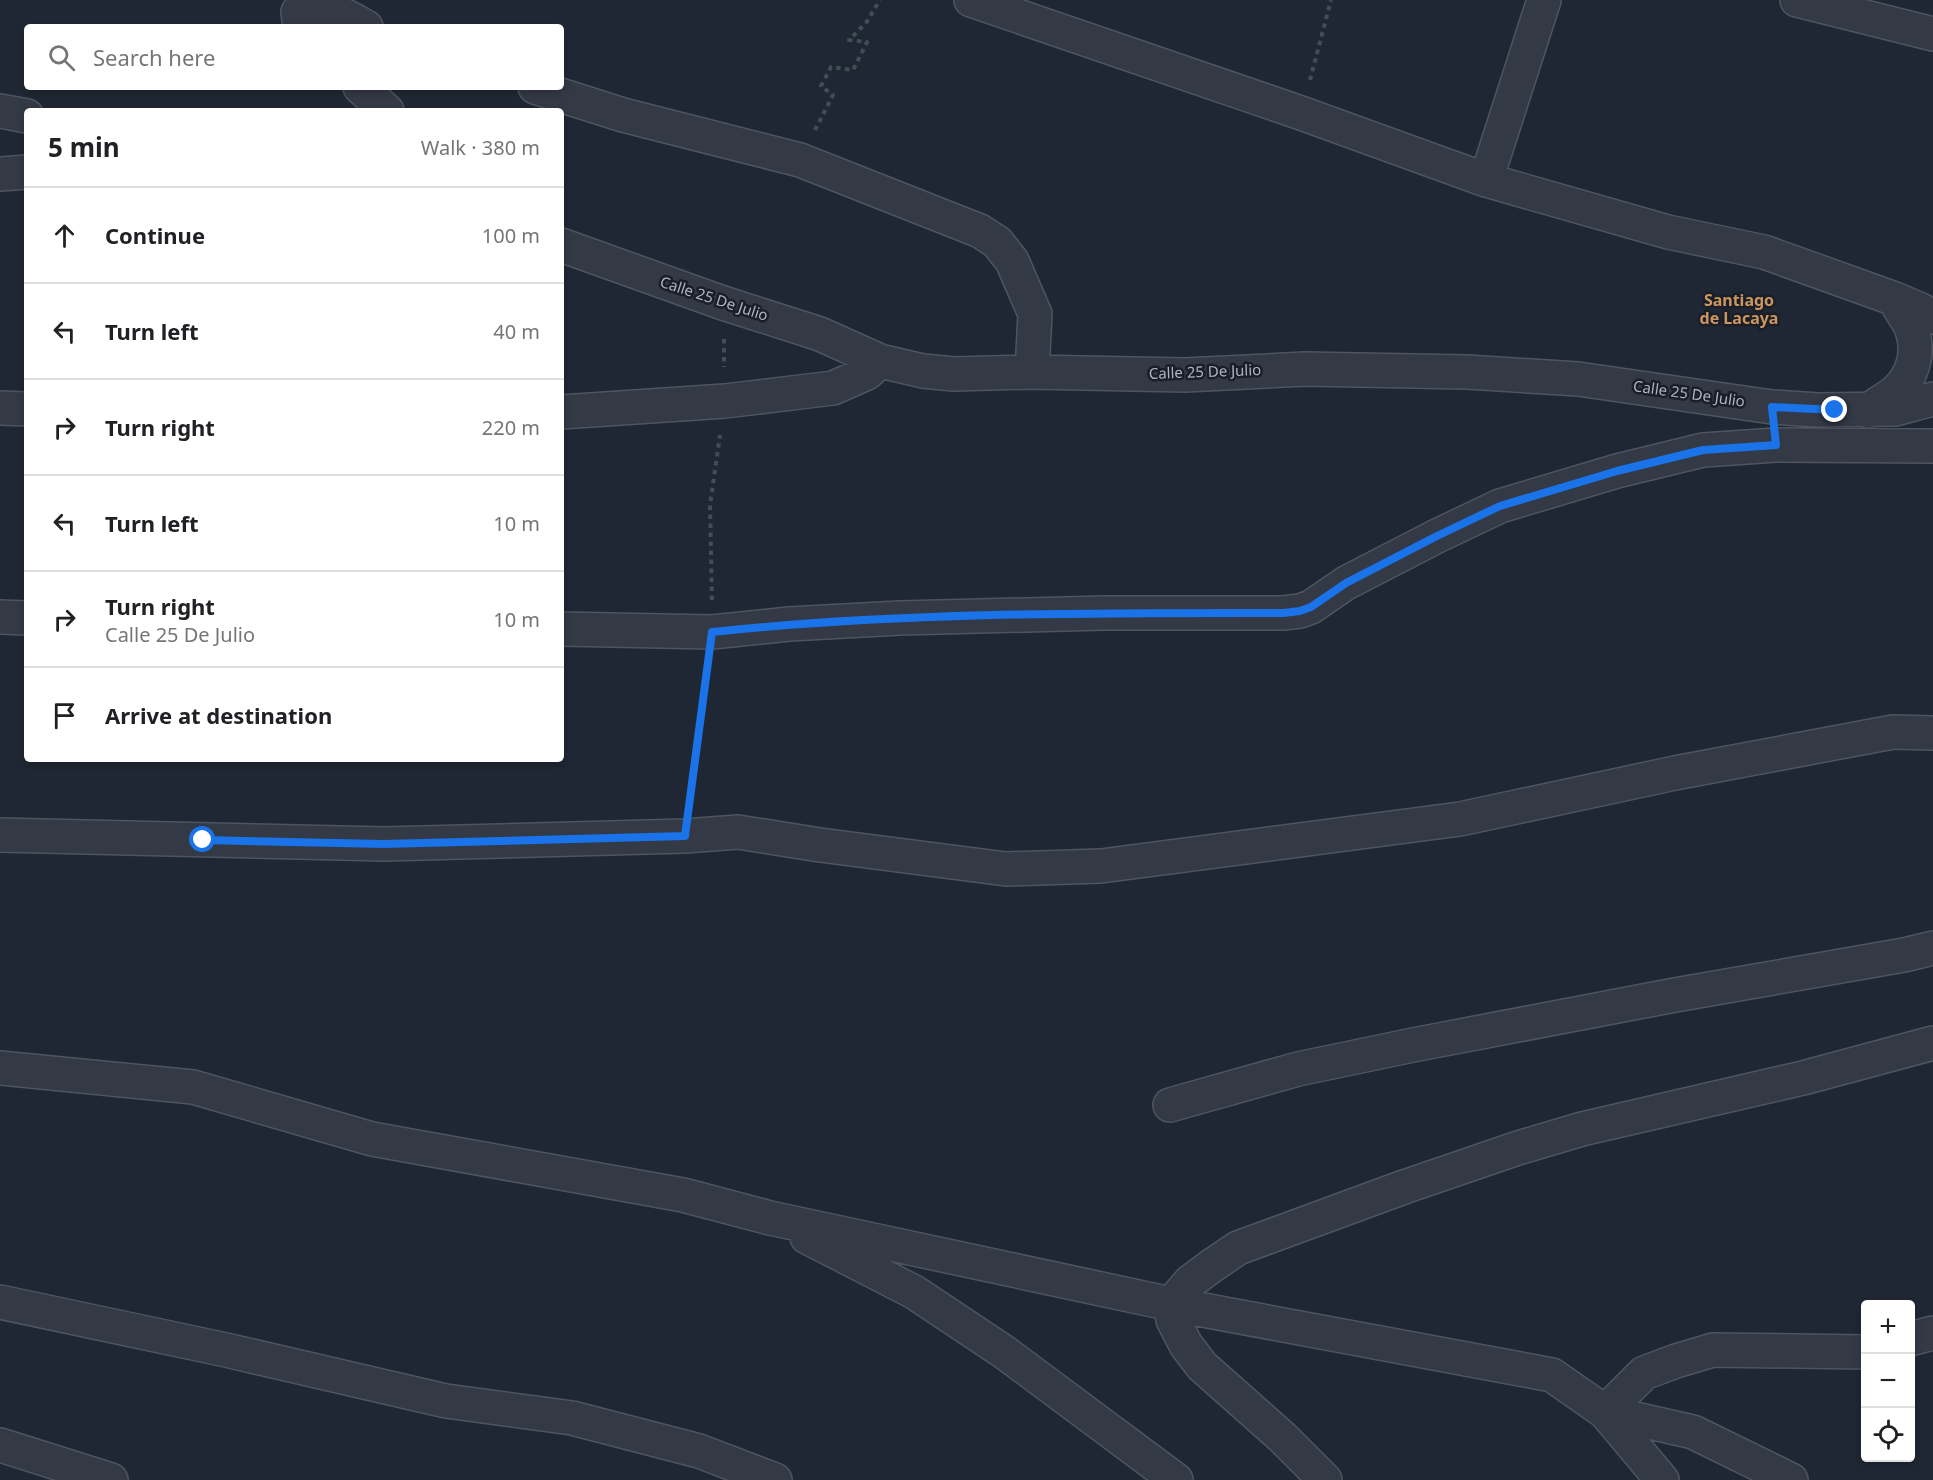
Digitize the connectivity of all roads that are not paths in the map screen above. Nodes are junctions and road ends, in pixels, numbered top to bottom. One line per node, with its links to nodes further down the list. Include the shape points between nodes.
1 (971, 0): 14 (street, via 1301,112)
2 (1544, 0): 14 (street)
3 (1797, 0): 6 (street)
4 (300, 24): 5 (street, via 298,12 308,5 339,11)
5 (361, 24)
6 (1933, 34)
7 (363, 90): 9 (street)
8 (544, 90): 19 (street, via 623,115 800,160 980,231 997,242 1012,261 1035,314)
9 (384, 108)
10 (0, 111): 11 (street)
11 (24, 115)
12 (24, 172): 13 (street)
13 (0, 174)
14 (1486, 180): 16 (street, via 1668,232 1764,252)
15 (564, 246): 18 (street, Calle 25 De Julio, via 820,334)
16 (1894, 299): 17 (street); 24 (street, via 1911,328 1915,357 1903,384)
17 (1933, 317)
18 (880, 361): 19 (street, Calle 25 De Julio, via 954,374); 25 (street, via 867,373 833,388)
19 (1032, 372): 21 (street, Calle 25 De Julio, via 1467,372 1578,379)
20 (1933, 399): 24 (street, Calle 25 De Julio)
21 (1772, 407): 24 (street, Calle 25 De Julio); 26 (street)
22 (0, 408): 23 (street)
23 (24, 409)
24 (1868, 411)
25 (564, 412)
26 (1776, 445): 27 (street); 30 (street, via 1703,450 1500,506 1346,583 1300,611 900,618 712,632)
27 (1933, 446)
28 (0, 617): 29 (street)
29 (24, 618)
30 (564, 629)
31 (1933, 733): 32 (street, via 1893,732 1460,819 1101,866 1006,869 738,832 384,844)
32 (0, 835)
33 (1933, 948): 36 (street, via 1402,1047 1298,1069)
34 (1933, 1044): 39 (street, via 1582,1129 1508,1151 1238,1248 1190,1282)
35 (0, 1068): 37 (street, via 193,1087 372,1139 682,1195)
36 (1170, 1105)
37 (770, 1218): 39 (street); 47 (street, via 914,1292 1004,1352)
38 (0, 1302): 46 (street, via 446,1401 572,1418 699,1451)
39 (1171, 1304): 43 (street, via 1552,1375); 48 (street, via 1173,1320 1202,1366)
40 (1933, 1333): 41 (street)
41 (1915, 1338)
42 (1861, 1352): 43 (street, via 1713,1350 1644,1373)
43 (1605, 1412): 49 (street); 50 (street, via 1693,1432)
44 (0, 1445): 45 (street)
45 (111, 1480)
46 (775, 1480)
47 (1176, 1480)
48 (1325, 1480)
49 (1662, 1480)
50 (1791, 1480)

